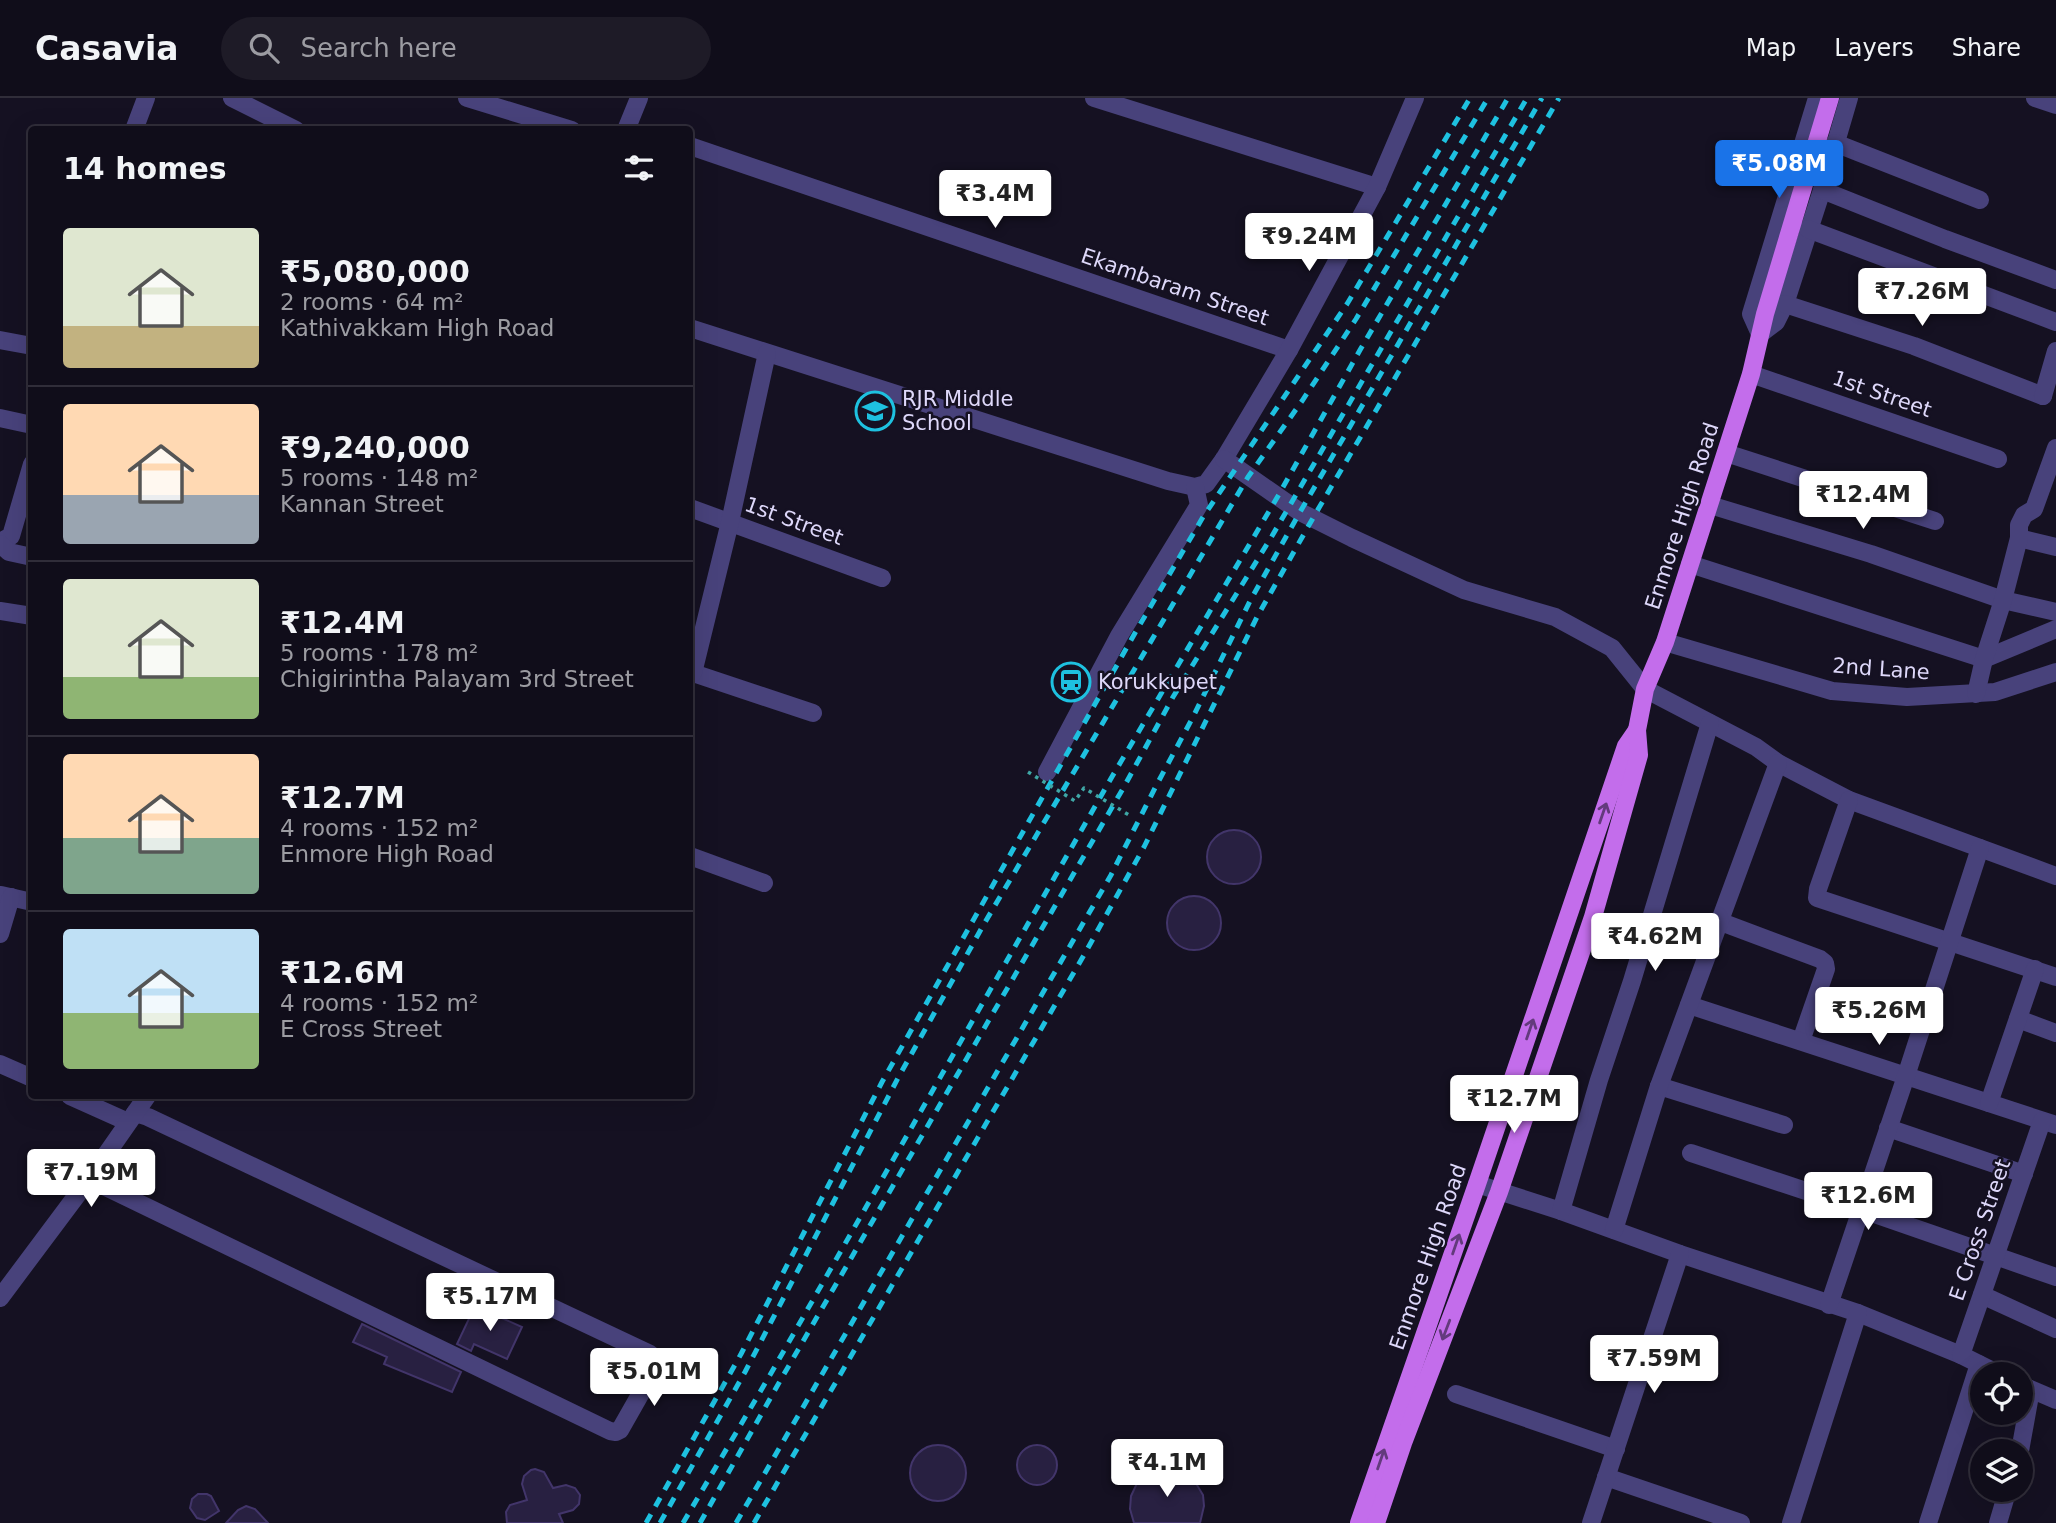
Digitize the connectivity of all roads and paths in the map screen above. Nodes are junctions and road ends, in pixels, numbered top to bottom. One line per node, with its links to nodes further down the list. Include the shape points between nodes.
1 (146, 98): 12 (street)
2 (232, 98): 13 (street)
3 (467, 98): 14 (street)
4 (639, 98): 15 (street)
5 (1094, 98): 18 (street)
6 (1415, 98): 18 (street)
7 (1818, 98): 26 (street, via 1751,314)
8 (1830, 98): 26 (main road, Enmore High Road)
9 (1849, 98): 16 (street)
10 (2035, 98): 11 (street)
11 (2056, 105)
12 (136, 126)
13 (288, 126)
14 (559, 126)
15 (632, 126)
16 (1835, 143): 19 (street); 20 (street)
17 (693, 147): 29 (street, Ekambaram Street)
18 (1377, 187): 29 (street)
19 (1822, 190): 21 (street); 22 (street)
20 (1980, 200)
21 (1808, 229): 23 (street); 24 (street)
22 (2056, 280)
23 (1785, 304): 26 (street, via 1776,322); 33 (street)
24 (2056, 323)
25 (693, 329): 30 (street)
26 (1760, 334): 32 (main road, Enmore High Road)
27 (0, 341): 28 (street)
28 (28, 345)
29 (1289, 350): 38 (street)
30 (767, 353): 41 (street); 45 (street)
31 (2056, 354): 33 (street)
32 (1751, 374): 36 (main road, Enmore High Road); 39 (street, 1st Street)
33 (2051, 393)
34 (0, 418): 35 (street)
35 (28, 424)
36 (1726, 453): 42 (main road, Enmore High Road); 44 (street)
37 (2055, 456): 46 (street, via 2034,509 2019,525)
38 (1224, 458): 41 (street, via 1206,484); 62 (street, via 1300,512 1364,544 1464,590 1555,617 1612,648)
39 (1998, 459)
40 (28, 478): 47 (street, via 11,536)
41 (1195, 487): 69 (street, via 1199,505 1119,636)
42 (1710, 505): 50 (main road, Enmore High Road); 52 (street)
43 (693, 509): 45 (street, 1st Street)
44 (1935, 521)
45 (730, 522): 51 (street, 1st Street); 59 (street)
46 (2019, 538): 48 (street); 52 (street)
47 (0, 543): 49 (street, via 9,552)
48 (2056, 547)
49 (28, 555)
50 (1690, 564): 57 (main road, Enmore High Road); 58 (street)
51 (882, 578)
52 (2003, 600): 54 (street); 58 (street)
53 (0, 611): 55 (street)
54 (2056, 612)
55 (28, 615)
56 (2056, 629): 58 (street)
57 (1665, 642): 62 (main road, Enmore High Road); 63 (street, 2nd Lane, via 1832,691 1907,697)
58 (1984, 659): 63 (street)
59 (693, 665)
60 (2056, 672): 63 (street, 2nd Lane)
61 (693, 674): 64 (street)
62 (1645, 690): 65 (street); 66 (main road, Enmore High Road)
63 (1976, 694)
64 (813, 713)
65 (1710, 723): 67 (street); 104 (street)
66 (1637, 730): 101 (main road, Enmore High Road, one-way to 66, via 1626,746); 102 (main road, Enmore High Road, via 1639,755 1593,917)
67 (1778, 763): 70 (street); 78 (street)
68 (1028, 772): 71 (path, bridge, via 1075,801 1084,788)
69 (1047, 772)
70 (1849, 800): 72 (street); 80 (street, via 1817,898)
71 (1129, 815)
72 (1980, 848): 74 (street); 80 (street)
73 (693, 857): 75 (street)
74 (2056, 876)
75 (764, 883)
76 (5, 896): 77 (street); 79 (street)
77 (28, 901)
78 (1721, 922): 83 (street); 86 (street, via 1825,963)
79 (0, 934)
80 (1950, 943): 81 (street); 89 (street)
81 (2035, 970): 82 (street); 84 (street)
82 (2056, 977)
83 (1689, 1005): 86 (street); 90 (street)
84 (2018, 1018): 85 (street); 93 (street)
85 (2056, 1033)
86 (1801, 1041): 89 (street)
87 (0, 1064): 88 (street)
88 (28, 1076)
89 (1906, 1076): 93 (street); 97 (street)
90 (1659, 1086): 96 (street); 105 (street)
91 (79, 1099): 94 (street)
92 (145, 1099): 94 (street)
93 (1989, 1103): 95 (street)
94 (132, 1117): 100 (street); 100 (street, via 148,1116 650,1354 653,1363 620,1430 610,1431)
95 (2049, 1123): 99 (street, E Cross Street)
96 (1784, 1125)
97 (1888, 1128): 99 (street); 103 (street)
98 (1691, 1153): 103 (street)
99 (2024, 1174): 107 (street, E Cross Street)
100 (89, 1179): 110 (street)
101 (1477, 1184): 102 (street); 123 (main road, Enmore High Road, one-way to 101)
102 (1499, 1192): 104 (street); 124 (main road, Enmore High Road, one-way to 124)
103 (1860, 1209): 107 (street); 111 (street)
104 (1561, 1210): 105 (street)
105 (1614, 1230): 106 (street)
106 (1680, 1254): 111 (street); 120 (street)
107 (1996, 1255): 108 (street); 109 (street, E Cross Street)
108 (2056, 1277)
109 (1982, 1294): 113 (street); 114 (street, E Cross Street)
110 (0, 1298)
111 (1829, 1305): 112 (street)
112 (1858, 1313): 114 (street); 127 (street)
113 (2056, 1329)
114 (1961, 1355): 115 (street)
115 (1975, 1362)
116 (2033, 1391): 119 (street)
117 (1970, 1392): 128 (street)
118 (1455, 1394): 120 (street)
119 (2056, 1400)
120 (1616, 1449): 121 (street)
121 (1606, 1477): 125 (street); 126 (street)
122 (2004, 1502): 129 (street)
123 (1359, 1523)
124 (1376, 1523)
125 (1591, 1523)
126 (1741, 1523)
127 (1791, 1523)
128 (1928, 1523)
129 (1998, 1523)

